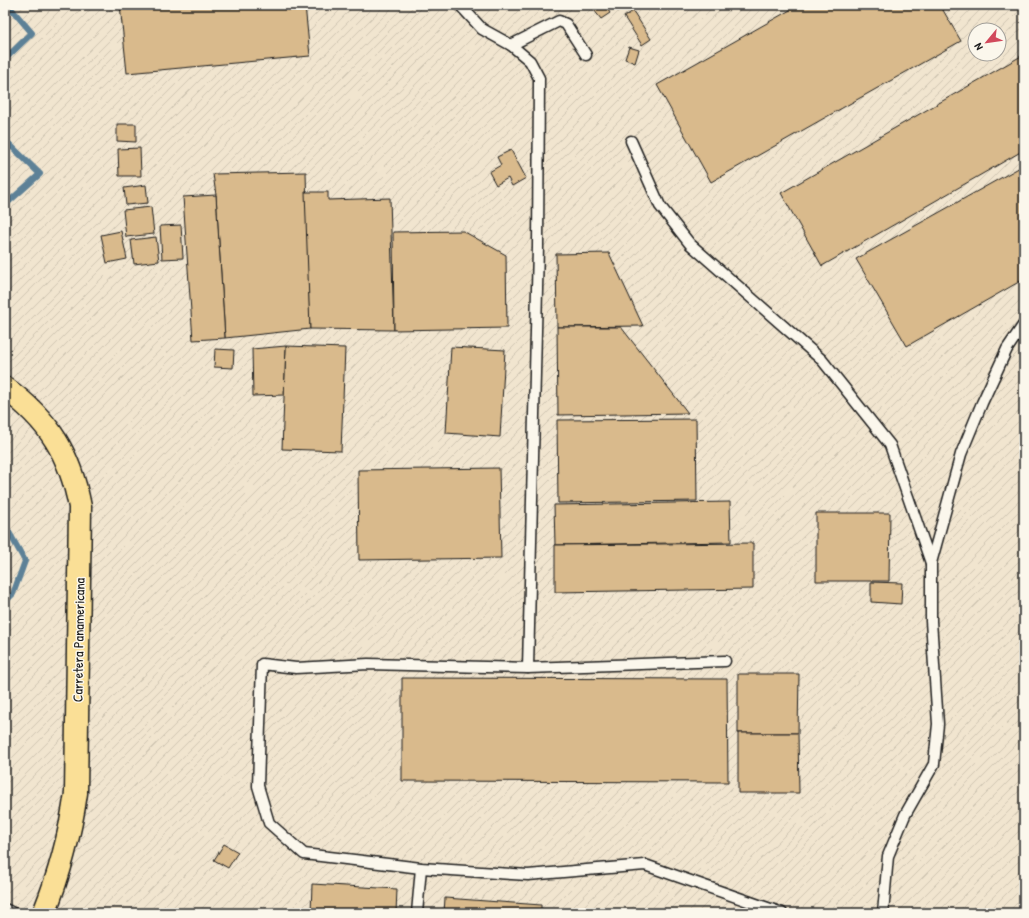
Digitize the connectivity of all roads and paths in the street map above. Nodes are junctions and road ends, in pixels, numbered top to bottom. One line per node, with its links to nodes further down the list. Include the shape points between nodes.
1 (460, 5): 2 (lane, via 482,29)
2 (511, 45): 3 (lane, via 558,21 566,24); 9 (lane, via 530,61 539,78 538,247)
3 (586, 55)
4 (632, 141): 7 (lane, via 660,206 690,244 822,360 890,445)
5 (1024, 324): 7 (lane, via 1007,349 961,454)
6 (5, 388): 13 (highway, Carretera Panamericana, via 24,401 52,433 75,482 80,508 76,792 66,853)
7 (931, 563): 16 (lane, via 938,724 934,764 905,815 888,856)
8 (725, 661): 9 (lane)
9 (528, 668): 10 (lane, via 368,664 296,668 262,664 258,786 269,824 304,854)
10 (421, 868): 14 (lane); 15 (lane, via 528,875 645,865)
11 (5, 910): 12 (lane)
12 (13, 913)
13 (44, 913)
14 (417, 913)
15 (782, 913)
16 (883, 913)

